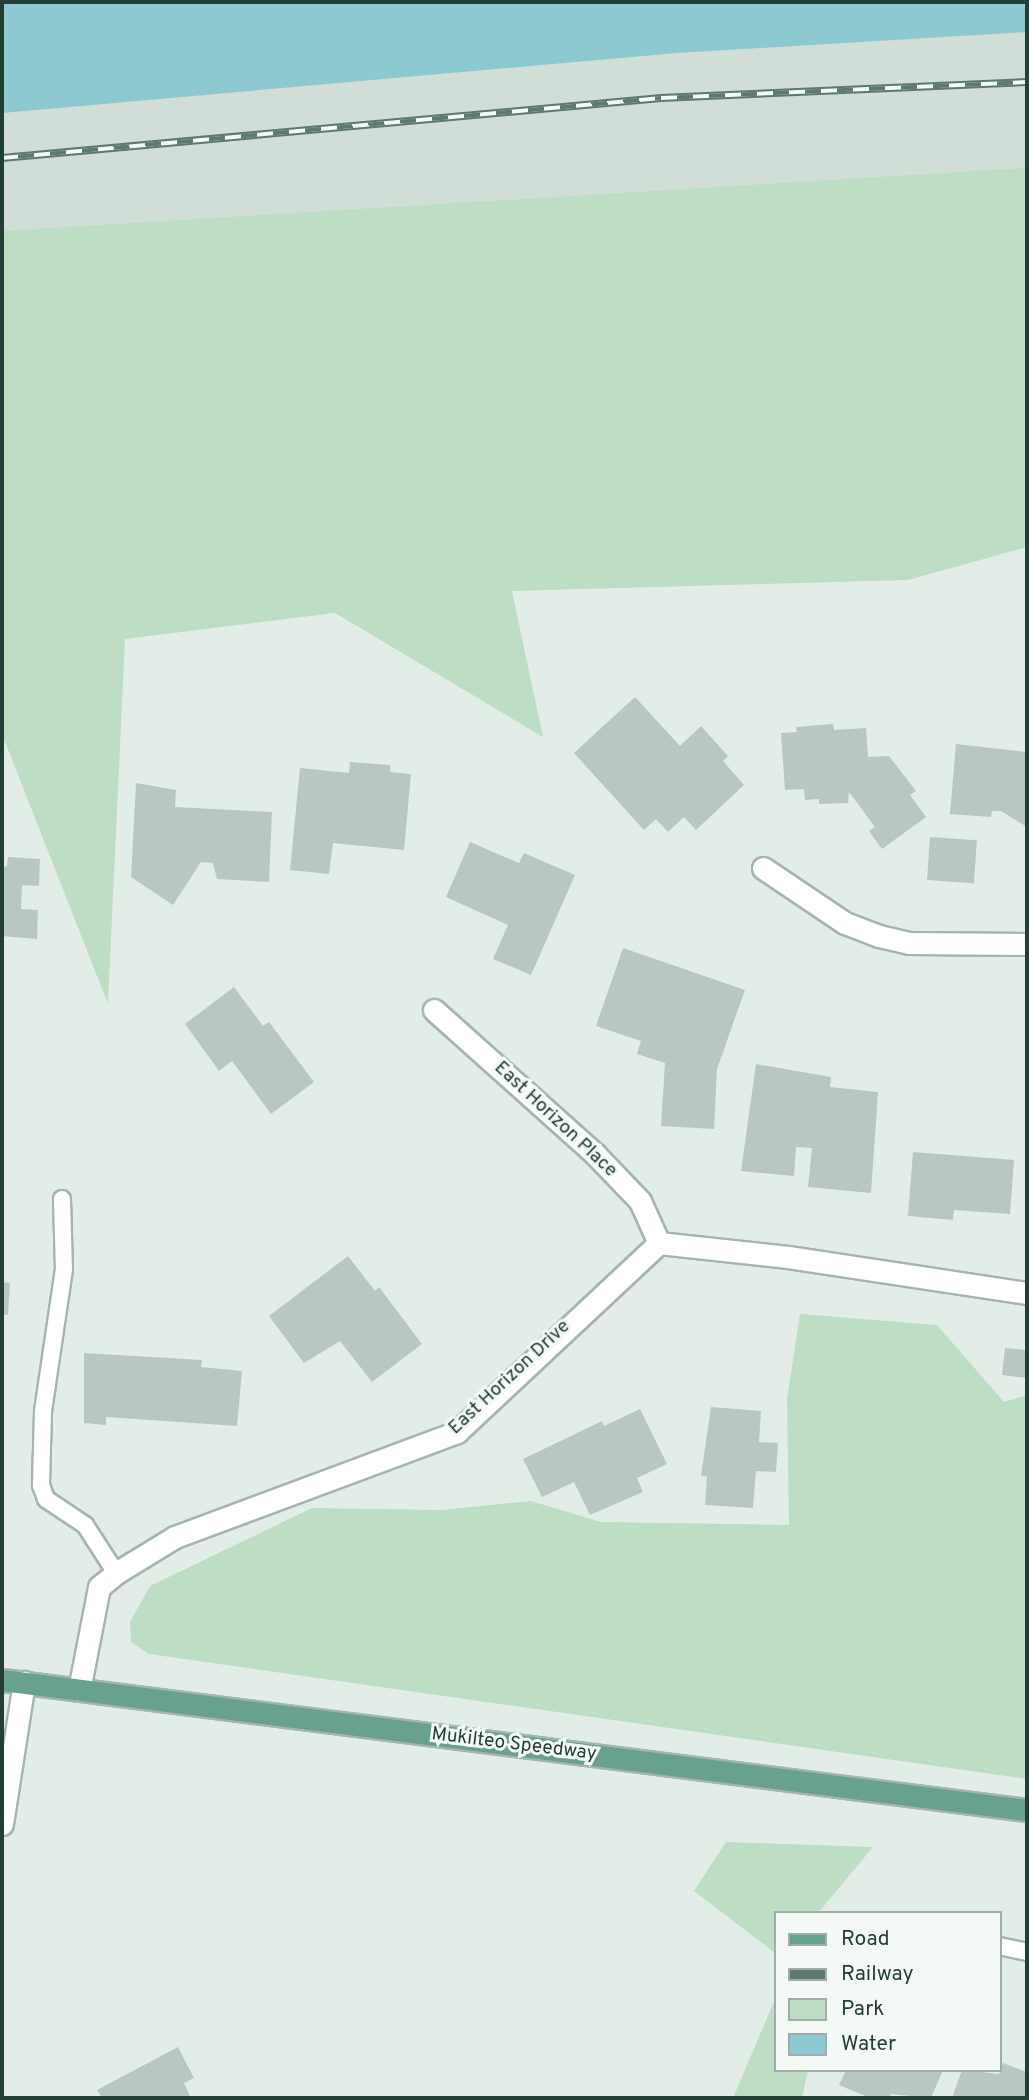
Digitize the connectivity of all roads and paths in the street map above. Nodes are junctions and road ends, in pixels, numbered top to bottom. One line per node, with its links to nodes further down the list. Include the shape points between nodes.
1 (762, 869): 2 (street, via 845,923 879,936 921,944)
2 (1027, 944)
3 (434, 1010): 5 (street, East Horizon Place, via 595,1154 640,1201)
4 (62, 1199): 7 (lane, via 64,1269 43,1412 41,1485 46,1499 90,1531)
5 (659, 1243): 6 (street); 7 (street, East Horizon Drive, via 457,1432 174,1537)
6 (1027, 1293)
7 (116, 1573): 10 (street, East Horizon Drive, via 99,1587)
8 (2, 1679): 9 (main road, Mukilteo Speedway)
9 (24, 1682): 10 (main road, Mukilteo Speedway); 12 (street)
10 (79, 1690): 11 (main road, Mukilteo Speedway)
11 (1027, 1810)
12 (2, 1824)
13 (1001, 1946): 14 (lane)
14 (1027, 1952)

